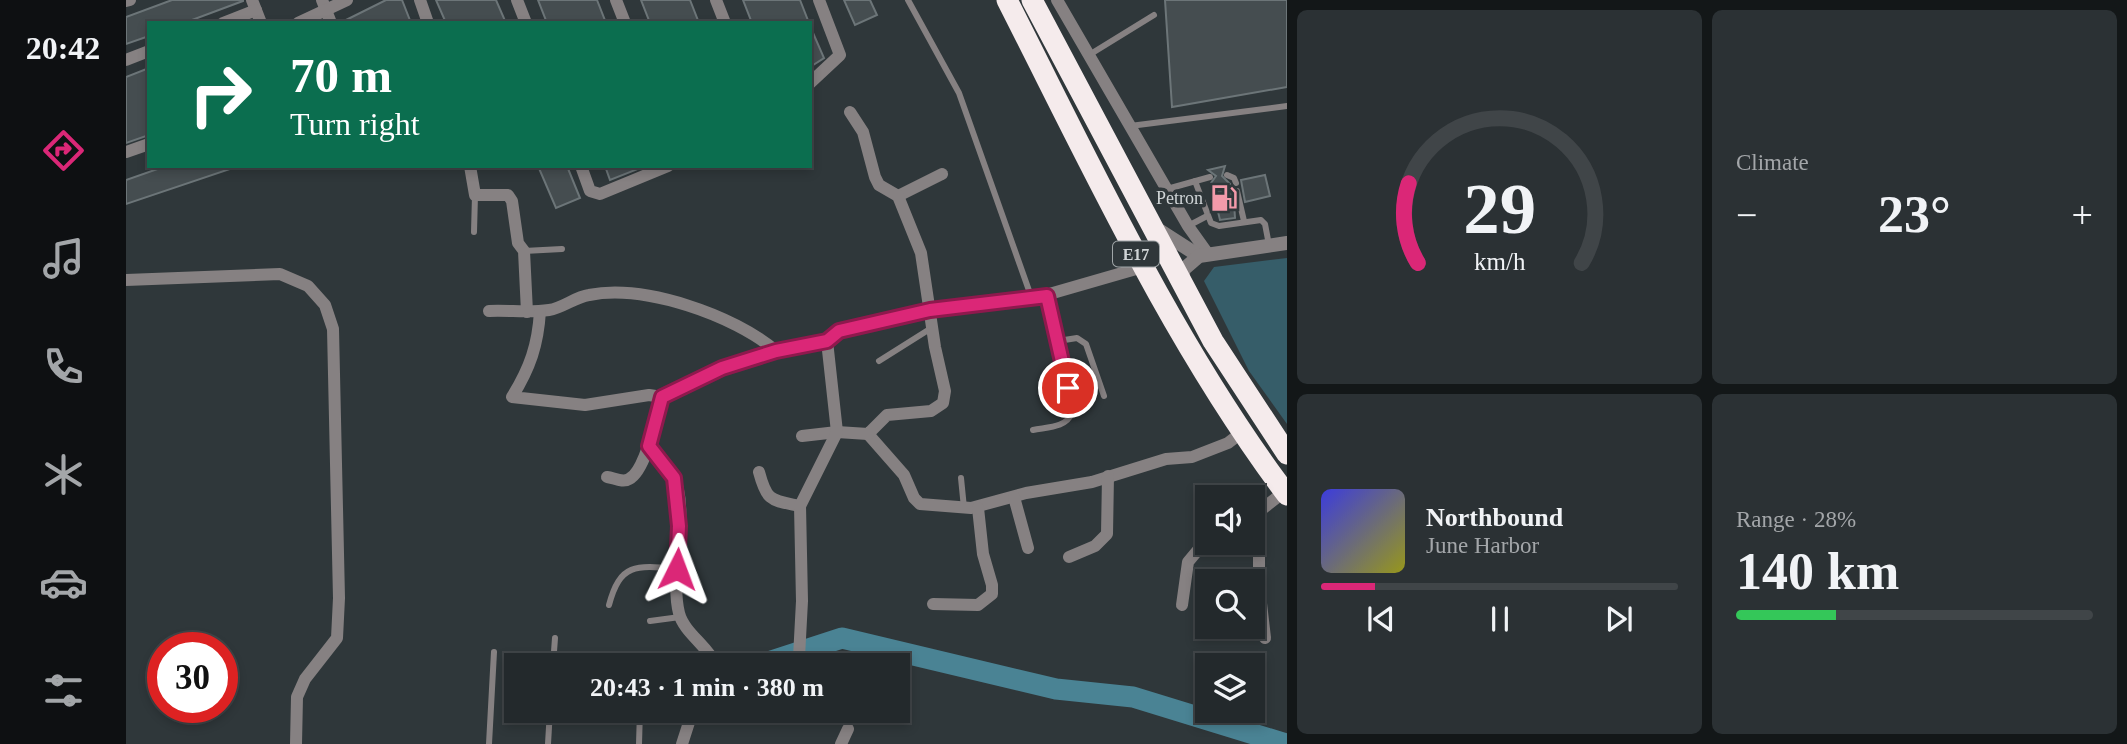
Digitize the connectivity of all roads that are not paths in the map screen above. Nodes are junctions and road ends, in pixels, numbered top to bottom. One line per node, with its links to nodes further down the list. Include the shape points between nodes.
1 (347, 0): 11 (street)
2 (420, 0): 16 (street)
3 (517, 0): 17 (street)
4 (616, 0): 18 (street)
5 (716, 0): 19 (street)
6 (819, 0): 23 (street, via 838,48 838,60)
7 (908, 0): 53 (lane, via 959,93)
8 (1007, 0): 49 (highway, E17)
9 (1032, 0): 41 (highway, E17)
10 (1058, 0): 21 (street)
11 (324, 5): 15 (street)
12 (256, 11): 14 (street)
13 (1154, 15): 21 (lane)
14 (228, 21)
15 (301, 21)
16 (427, 21)
17 (525, 21)
18 (624, 21)
19 (724, 21)
20 (147, 52): 22 (street)
21 (1089, 55): 26 (street)
22 (126, 60)
23 (812, 81)
24 (1287, 106): 26 (lane)
25 (850, 112): 38 (street, via 860,123 879,186)
26 (1130, 126): 36 (street)
27 (147, 145): 28 (street)
28 (126, 152)
29 (470, 168): 37 (street)
30 (582, 168): 31 (street, via 590,191 600,194)
31 (663, 168)
32 (942, 174): 38 (street)
33 (1227, 175): 40 (lane, via 1234,178)
34 (1210, 177): 35 (lane)
35 (1195, 181): 36 (lane); 39 (lane)
36 (1167, 189): 42 (street)
37 (475, 195): 43 (lane); 47 (street, via 510,198 518,243)
38 (898, 196): 54 (street, via 921,253)
39 (1207, 216): 40 (lane, via 1219,226); 42 (lane)
40 (1244, 221): 45 (lane, via 1261,220)
41 (1151, 224): 48 (street, via 1170,240); 50 (highway, E17)
42 (1188, 226): 48 (street)
43 (474, 232)
44 (1287, 243): 45 (street)
45 (1269, 246): 48 (street)
46 (562, 249): 47 (lane)
47 (524, 251): 55 (street)
48 (1204, 255): 50 (street, via 1184,269)
49 (1143, 267): 52 (street); 66 (highway, E17)
50 (1181, 280): 70 (highway, E17, via 1213,341)
51 (126, 281): 100 (street, via 280,274 308,286 325,305 332,329 338,624 337,638 297,697)
52 (1047, 296): 53 (street); 59 (lane)
53 (1032, 299): 54 (street)
54 (930, 310): 57 (street); 58 (street, via 839,331)
55 (533, 311): 56 (street); 60 (street, via 552,310 588,295 624,293 742,326); 63 (street, via 532,359 512,397 585,405)
56 (489, 312)
57 (933, 327): 61 (lane); 67 (street, via 945,391 943,403 931,411 887,415)
58 (827, 341): 60 (street); 65 (street)
59 (1058, 341): 62 (lane, via 1077,338 1086,344); 64 (lane, via 1072,413 1060,425)
60 (776, 351): 63 (street, via 692,380)
61 (879, 360)
62 (1104, 396)
63 (662, 397): 69 (street)
64 (1033, 430)
65 (837, 432): 67 (street); 68 (street); 77 (street)
66 (1241, 433): 72 (street, via 1192,457 1166,458); 75 (highway, E17)
67 (868, 434): 78 (street, via 904,475 920,503)
68 (802, 436)
69 (649, 446): 73 (street, via 632,477 624,481); 84 (street, via 674,478)
70 (1287, 454)
71 (759, 472): 77 (street, via 765,495)
72 (1108, 476): 76 (street); 83 (street, via 1107,534 1095,546)
73 (607, 477)
74 (961, 478): 78 (lane)
75 (1286, 494): 80 (street)
76 (1014, 497): 79 (street); 81 (street)
77 (800, 506): 94 (street)
78 (964, 508): 79 (street)
79 (978, 508): 86 (street, via 992,594 978,605)
80 (1265, 508)
81 (1028, 548)
82 (1195, 554): 87 (street, via 1188,562)
83 (1069, 557)
84 (677, 569): 85 (lane, via 651,566 626,571 616,579); 88 (street)
85 (609, 604)
86 (933, 604)
87 (1182, 605)
88 (680, 617): 89 (lane); 93 (street)
89 (650, 621)
90 (555, 638): 92 (lane)
91 (494, 652): 101 (lane)
92 (554, 653)
93 (708, 653)
94 (798, 653)
95 (549, 723): 102 (lane)
96 (640, 723): 103 (lane)
97 (687, 723): 98 (street)
98 (685, 728): 104 (street); 105 (lane)
99 (848, 729): 106 (street)
100 (296, 744)
101 (489, 744)
102 (548, 744)
103 (639, 744)
104 (682, 744)
105 (689, 744)
106 (841, 744)

